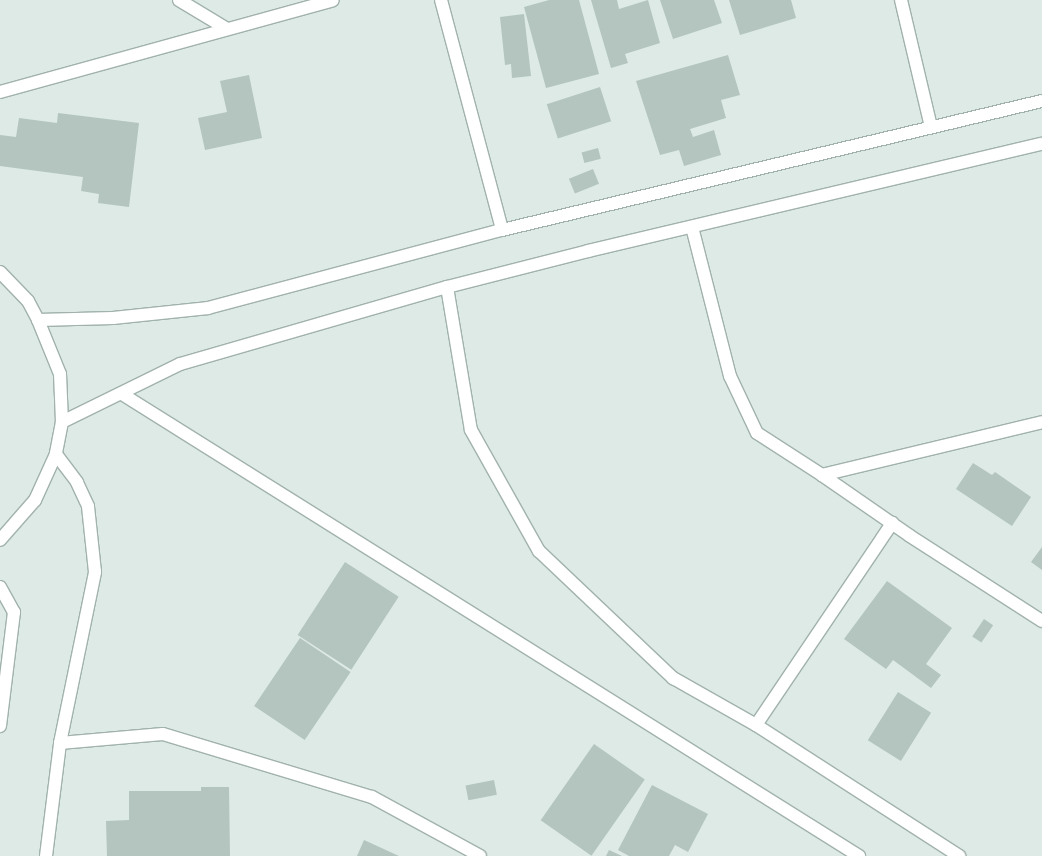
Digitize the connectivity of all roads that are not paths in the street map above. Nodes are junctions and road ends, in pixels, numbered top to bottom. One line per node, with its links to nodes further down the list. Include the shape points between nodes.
1 (179, 0): 5 (street)
2 (333, 0): 5 (street)
3 (441, 0): 11 (street)
4 (901, 0): 8 (street)
5 (227, 29): 6 (street)
6 (0, 92)
7 (1042, 101): 8 (street)
8 (931, 126): 11 (street)
9 (1042, 144): 10 (street)
10 (692, 227): 13 (street); 19 (street, via 730,376 757,433)
11 (502, 230): 14 (street, via 208,308 113,318)
12 (0, 272): 14 (street, via 28,301)
13 (448, 287): 15 (street, via 180,364); 24 (street, via 470,430 539,551 673,678)
14 (38, 320): 16 (street, via 60,374)
15 (122, 394): 16 (street); 29 (street)
16 (62, 422): 18 (street)
17 (1042, 422): 19 (street)
18 (56, 454): 21 (street, via 35,500); 26 (street, via 77,482 88,506 95,572)
19 (822, 475): 20 (street)
20 (892, 523): 23 (street); 24 (street)
21 (0, 540)
22 (0, 587): 25 (street, via 14,612)
23 (1042, 621)
24 (756, 725): 30 (street)
25 (0, 726)
26 (60, 743): 27 (street); 28 (street, via 163,734 372,798)
27 (46, 856)
28 (480, 856)
29 (859, 856)
30 (959, 856)

